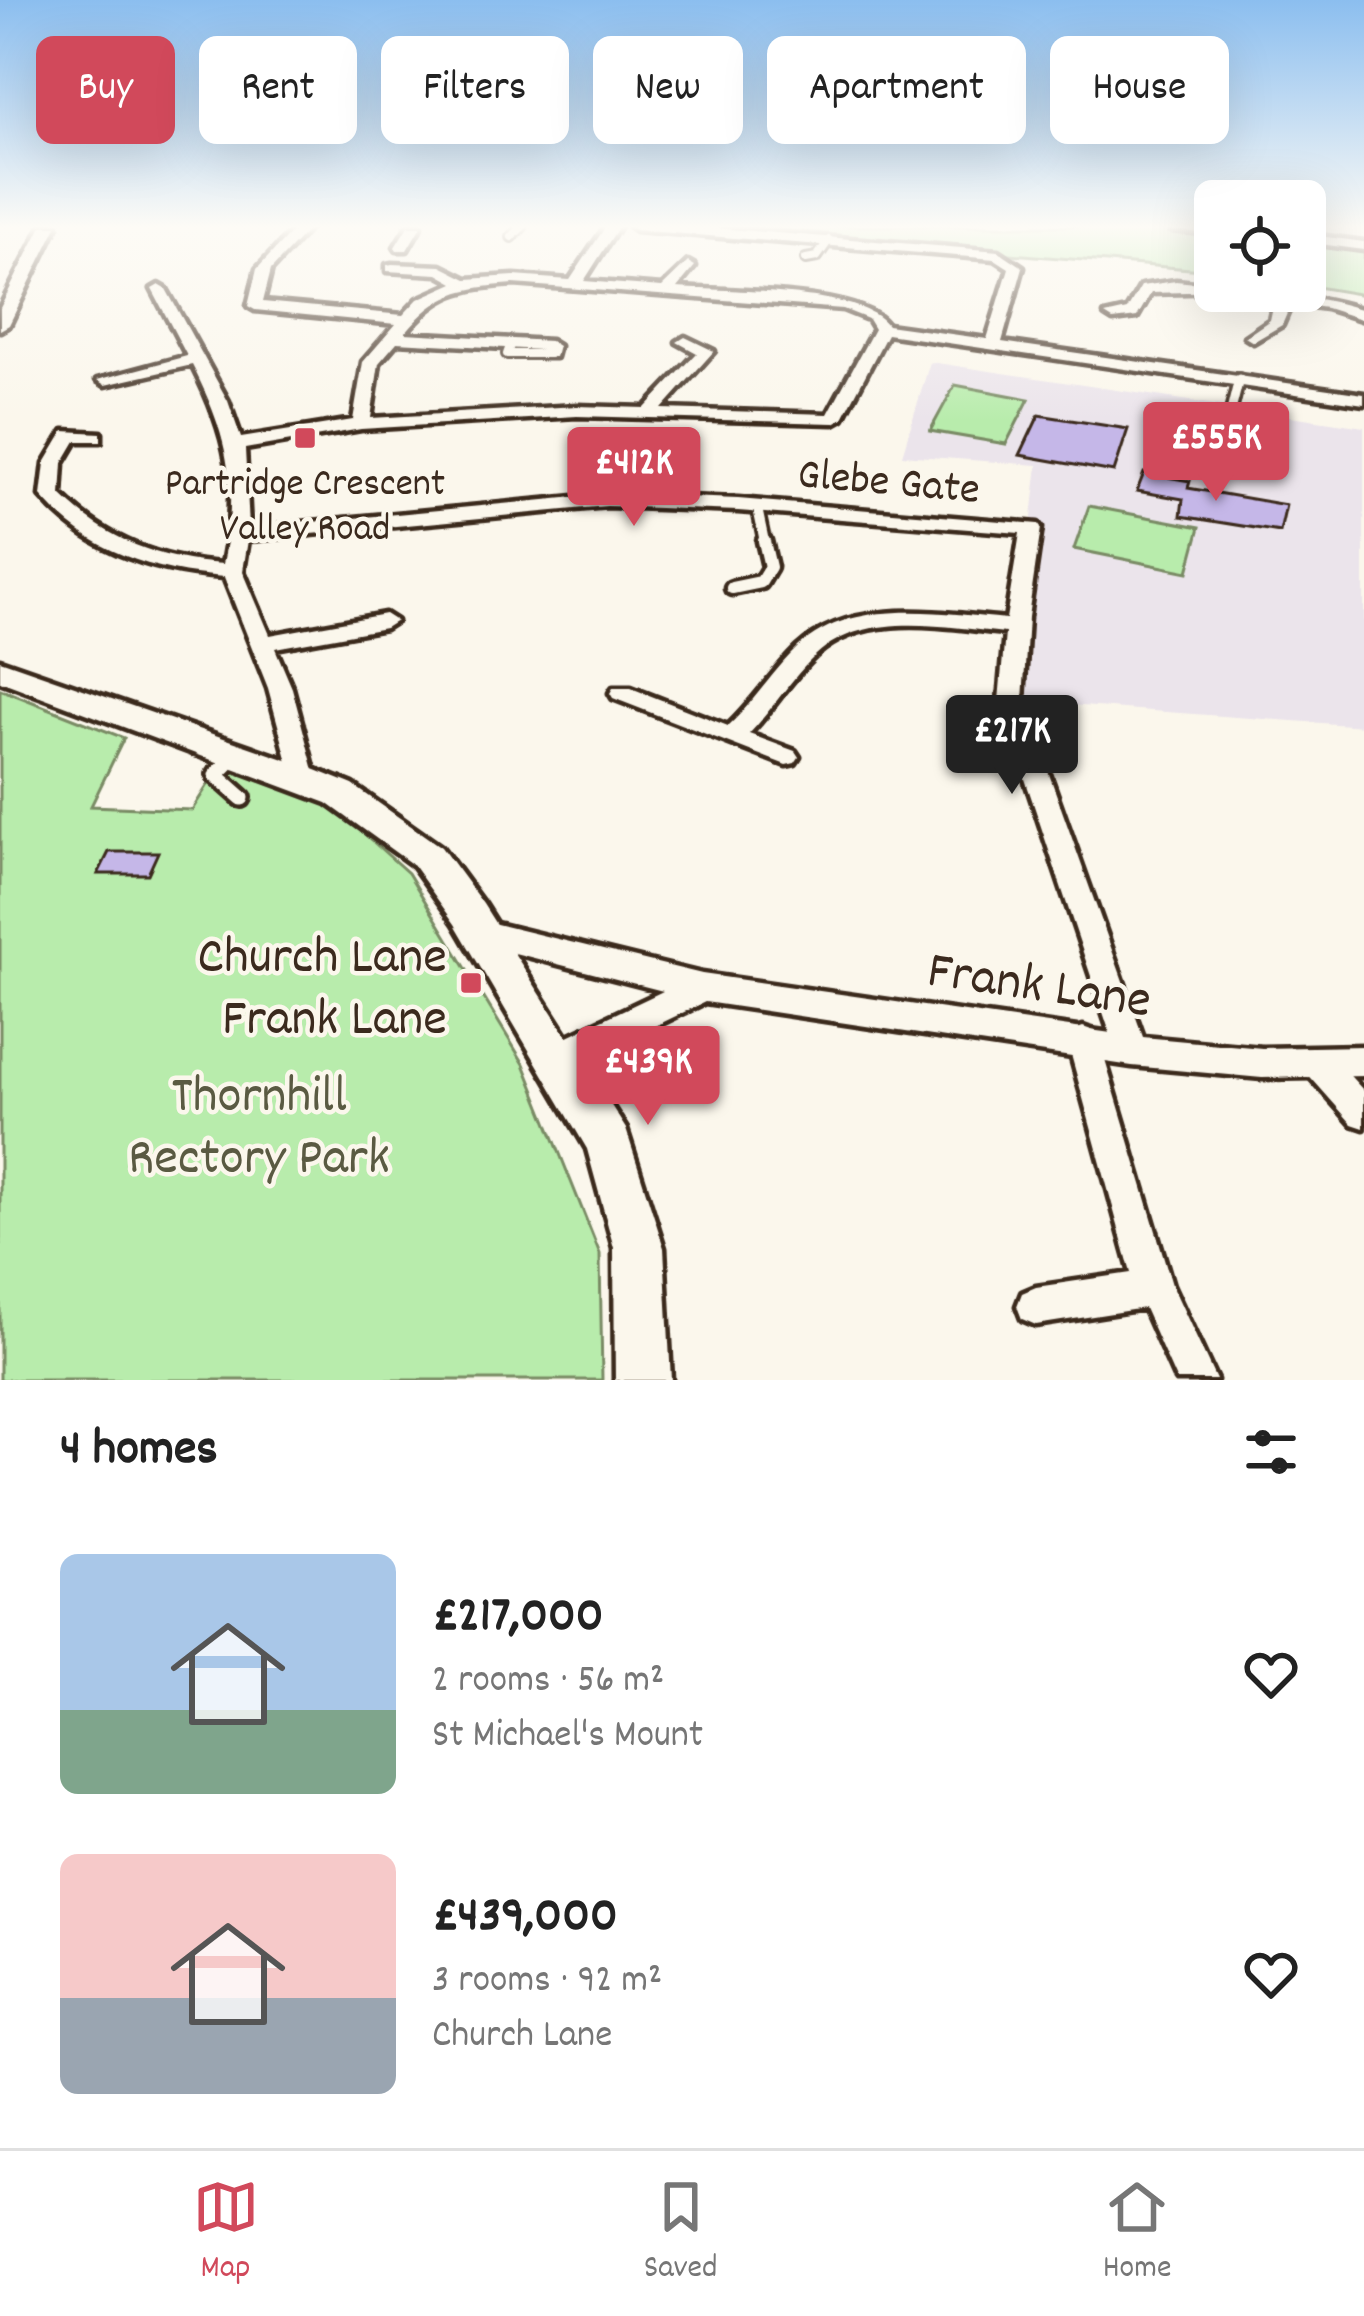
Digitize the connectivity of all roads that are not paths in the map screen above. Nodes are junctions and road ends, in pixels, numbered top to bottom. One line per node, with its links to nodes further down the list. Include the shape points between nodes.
1 (17, 290): 14 (street)
2 (160, 290): 21 (street)
3 (259, 290): 13 (street, via 255,306)
4 (449, 290): 13 (street)
5 (658, 290): 8 (street)
6 (1012, 290): 19 (street)
7 (1146, 290): 11 (street, via 1140,317)
8 (666, 291): 15 (street, via 845,305 873,316)
9 (1326, 307): 12 (street)
10 (1280, 312): 17 (street)
11 (1113, 315)
12 (1364, 315)
13 (407, 320): 16 (street)
14 (0, 325)
15 (882, 329): 19 (street); 25 (street, via 834,418)
16 (394, 337): 20 (street); 27 (street, via 371,362)
17 (1253, 337)
18 (685, 342): 25 (street, via 706,351)
19 (994, 343): 22 (street)
20 (542, 349)
21 (197, 359): 23 (street); 29 (street)
22 (1239, 380): 24 (street); 26 (lane)
23 (106, 382)
24 (1364, 399)
25 (651, 412): 27 (street)
26 (1228, 423)
27 (361, 424): 29 (street)
28 (95, 437): 32 (street, via 70,435 54,463 51,496 75,522 146,561)
29 (233, 445): 31 (street)
30 (757, 506): 31 (street, Glebe Gate, via 607,500); 33 (lane, via 770,567 761,582); 35 (street, Glebe Gate, via 1031,528)
31 (239, 536): 32 (street)
32 (232, 572): 36 (street)
33 (732, 588)
34 (386, 621): 36 (street)
35 (1017, 627): 39 (street, via 842,625 811,647); 47 (street, via 1011,701)
36 (264, 644): 42 (street)
37 (0, 670): 40 (main road)
38 (622, 693): 39 (street)
39 (734, 735): 41 (street)
40 (241, 755): 42 (main road); 43 (lane, via 215,775)
41 (786, 757)
42 (303, 778): 44 (main road, via 340,794 427,856)
43 (242, 798)
44 (475, 923): 45 (street, Frank Lane); 48 (main road)
45 (702, 988): 46 (street, Frank Lane); 48 (street)
46 (1083, 1040): 47 (street, Frank Lane); 52 (street)
47 (1132, 1051): 50 (street, Frank Lane)
48 (556, 1059): 54 (main road, via 609,1144 639,1248)
49 (1364, 1061): 50 (street, Frank Lane)
50 (1317, 1062): 51 (street)
51 (1364, 1114)
52 (1154, 1288): 53 (street); 55 (street)
53 (1036, 1306)
54 (643, 1380)
55 (1196, 1380)

